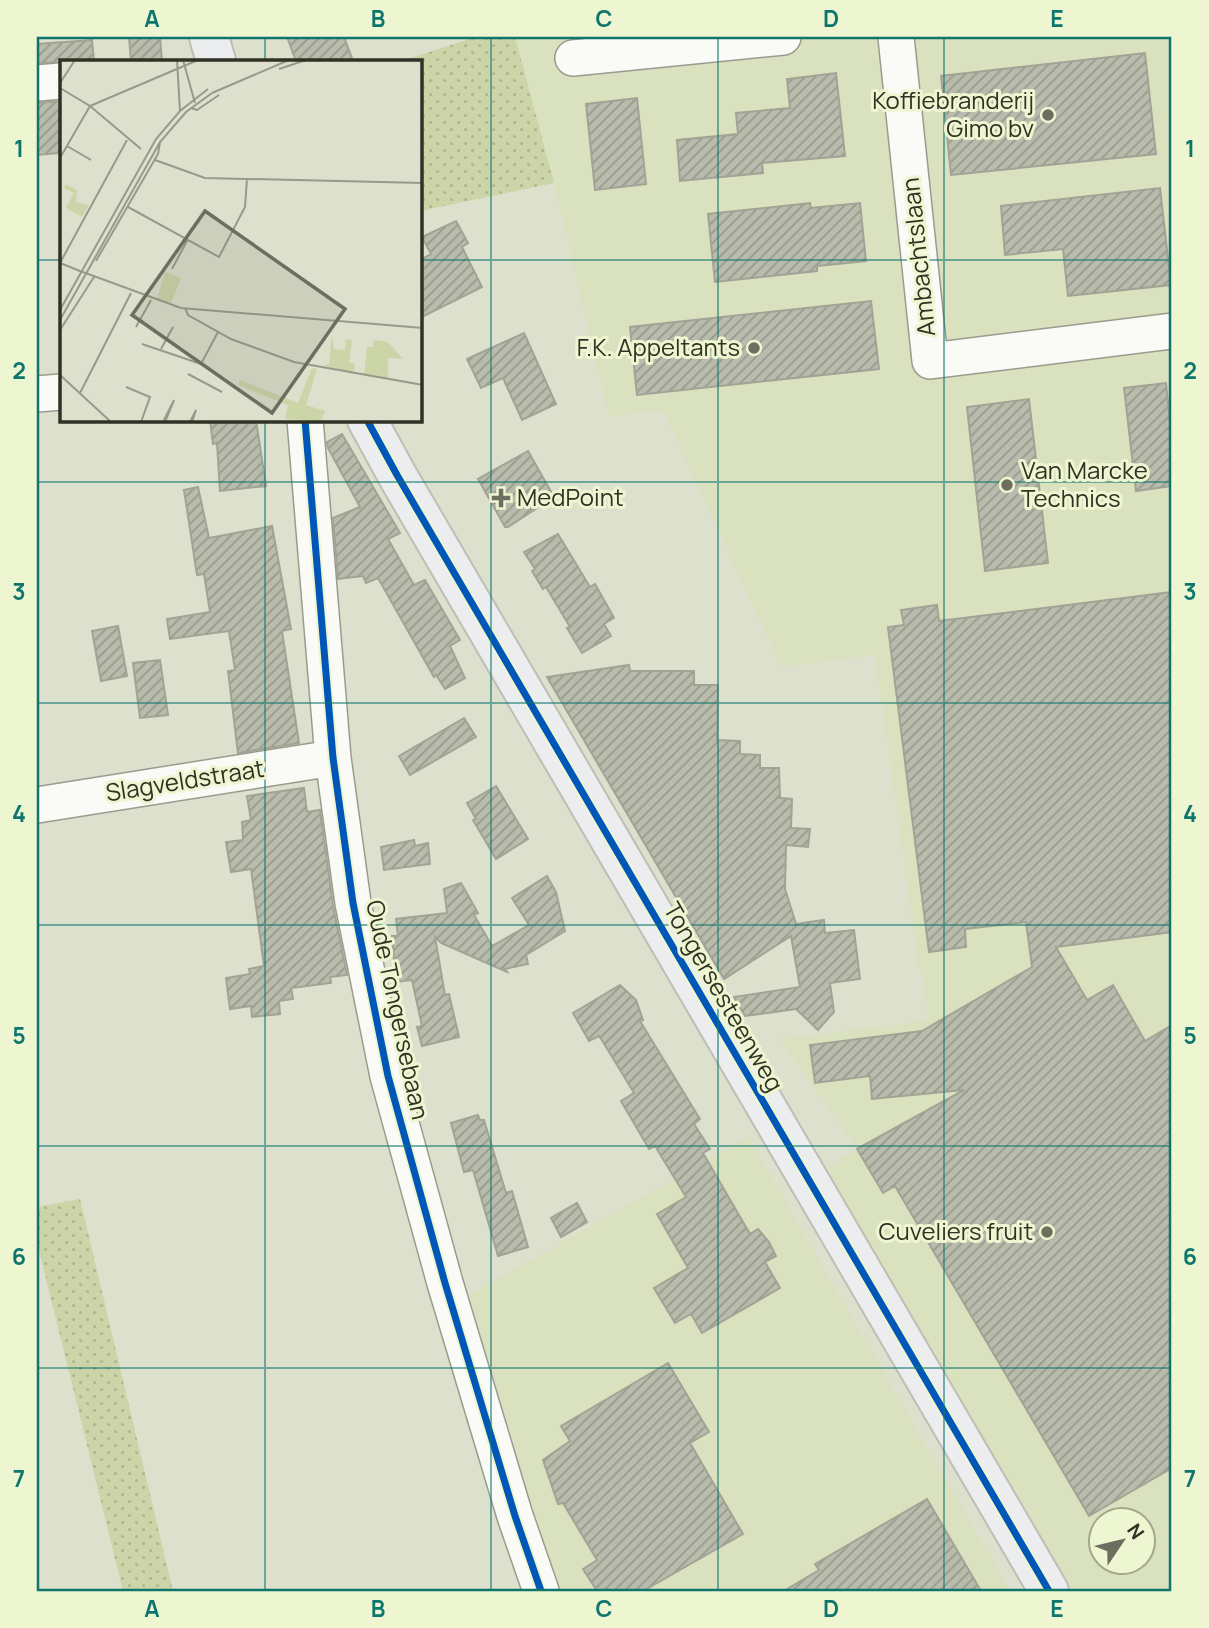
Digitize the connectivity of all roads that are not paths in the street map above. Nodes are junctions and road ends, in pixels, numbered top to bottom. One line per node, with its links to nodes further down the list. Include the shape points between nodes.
1 (209, 37): 5 (main road)
2 (783, 37): 4 (street)
3 (896, 37): 8 (street, Ambachtslaan, via 930,361)
4 (573, 58)
5 (216, 60)
6 (60, 81): 7 (street)
7 (37, 83)
8 (1172, 331)
9 (60, 392): 10 (street)
10 (37, 394)
11 (305, 422): 13 (street, Oude Tongersebaan)
12 (368, 422): 16 (main road, Tongersesteenweg)
13 (333, 758): 14 (street, Slagveldstraat); 15 (street, Oude Tongersebaan, via 353,903 388,1076 445,1283)
14 (37, 804)
15 (541, 1591)
16 (1049, 1591)

